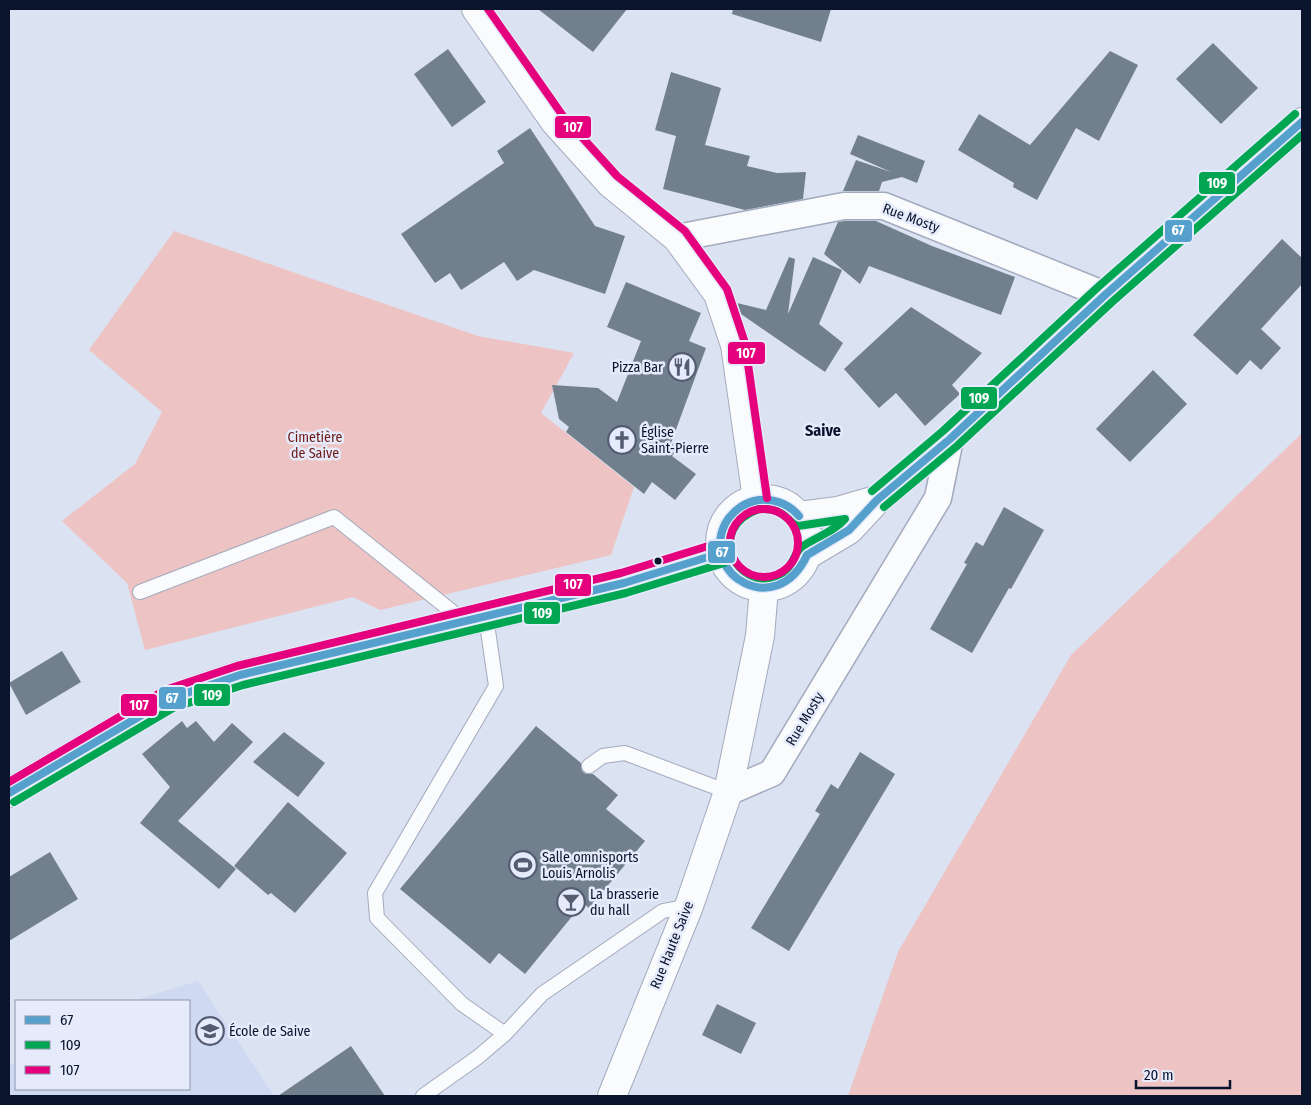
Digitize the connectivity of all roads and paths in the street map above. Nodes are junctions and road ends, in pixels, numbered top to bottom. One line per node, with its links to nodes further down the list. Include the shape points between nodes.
1 (476, 9): 3 (street, via 555,122 610,183)
2 (1302, 122): 4 (street)
3 (677, 238): 4 (street, Rue Mosty, via 844,206 884,206); 6 (street, via 718,294 735,345)
4 (1105, 295): 5 (street)
5 (950, 439): 7 (street); 15 (street, Rue Mosty, via 938,498 772,773)
6 (757, 499): 8 (street, via 773,499 788,505); 9 (street, via 732,512 723,525)
7 (877, 500): 8 (street, via 838,511); 10 (street, via 849,530)
8 (799, 516): 10 (street, via 809,542)
9 (721, 553): 11 (street, via 726,567 736,578 749,586); 13 (street)
10 (807, 555): 11 (street, via 791,579 778,586)
11 (764, 588): 15 (street, via 760,636)
12 (140, 592): 13 (lane, via 334,517)
13 (476, 620): 16 (street, via 240,675 169,699); 18 (lane, via 496,686 375,893 378,918 462,1004)
14 (589, 766): 15 (lane, via 603,756 625,753)
15 (728, 792): 17 (street, Rue Haute Saive)
16 (9, 793)
17 (689, 906): 18 (lane, via 663,911 570,974 542,994); 20 (street, Rue Haute Saive)
18 (505, 1034): 19 (lane)
19 (423, 1096)
20 (612, 1096)

